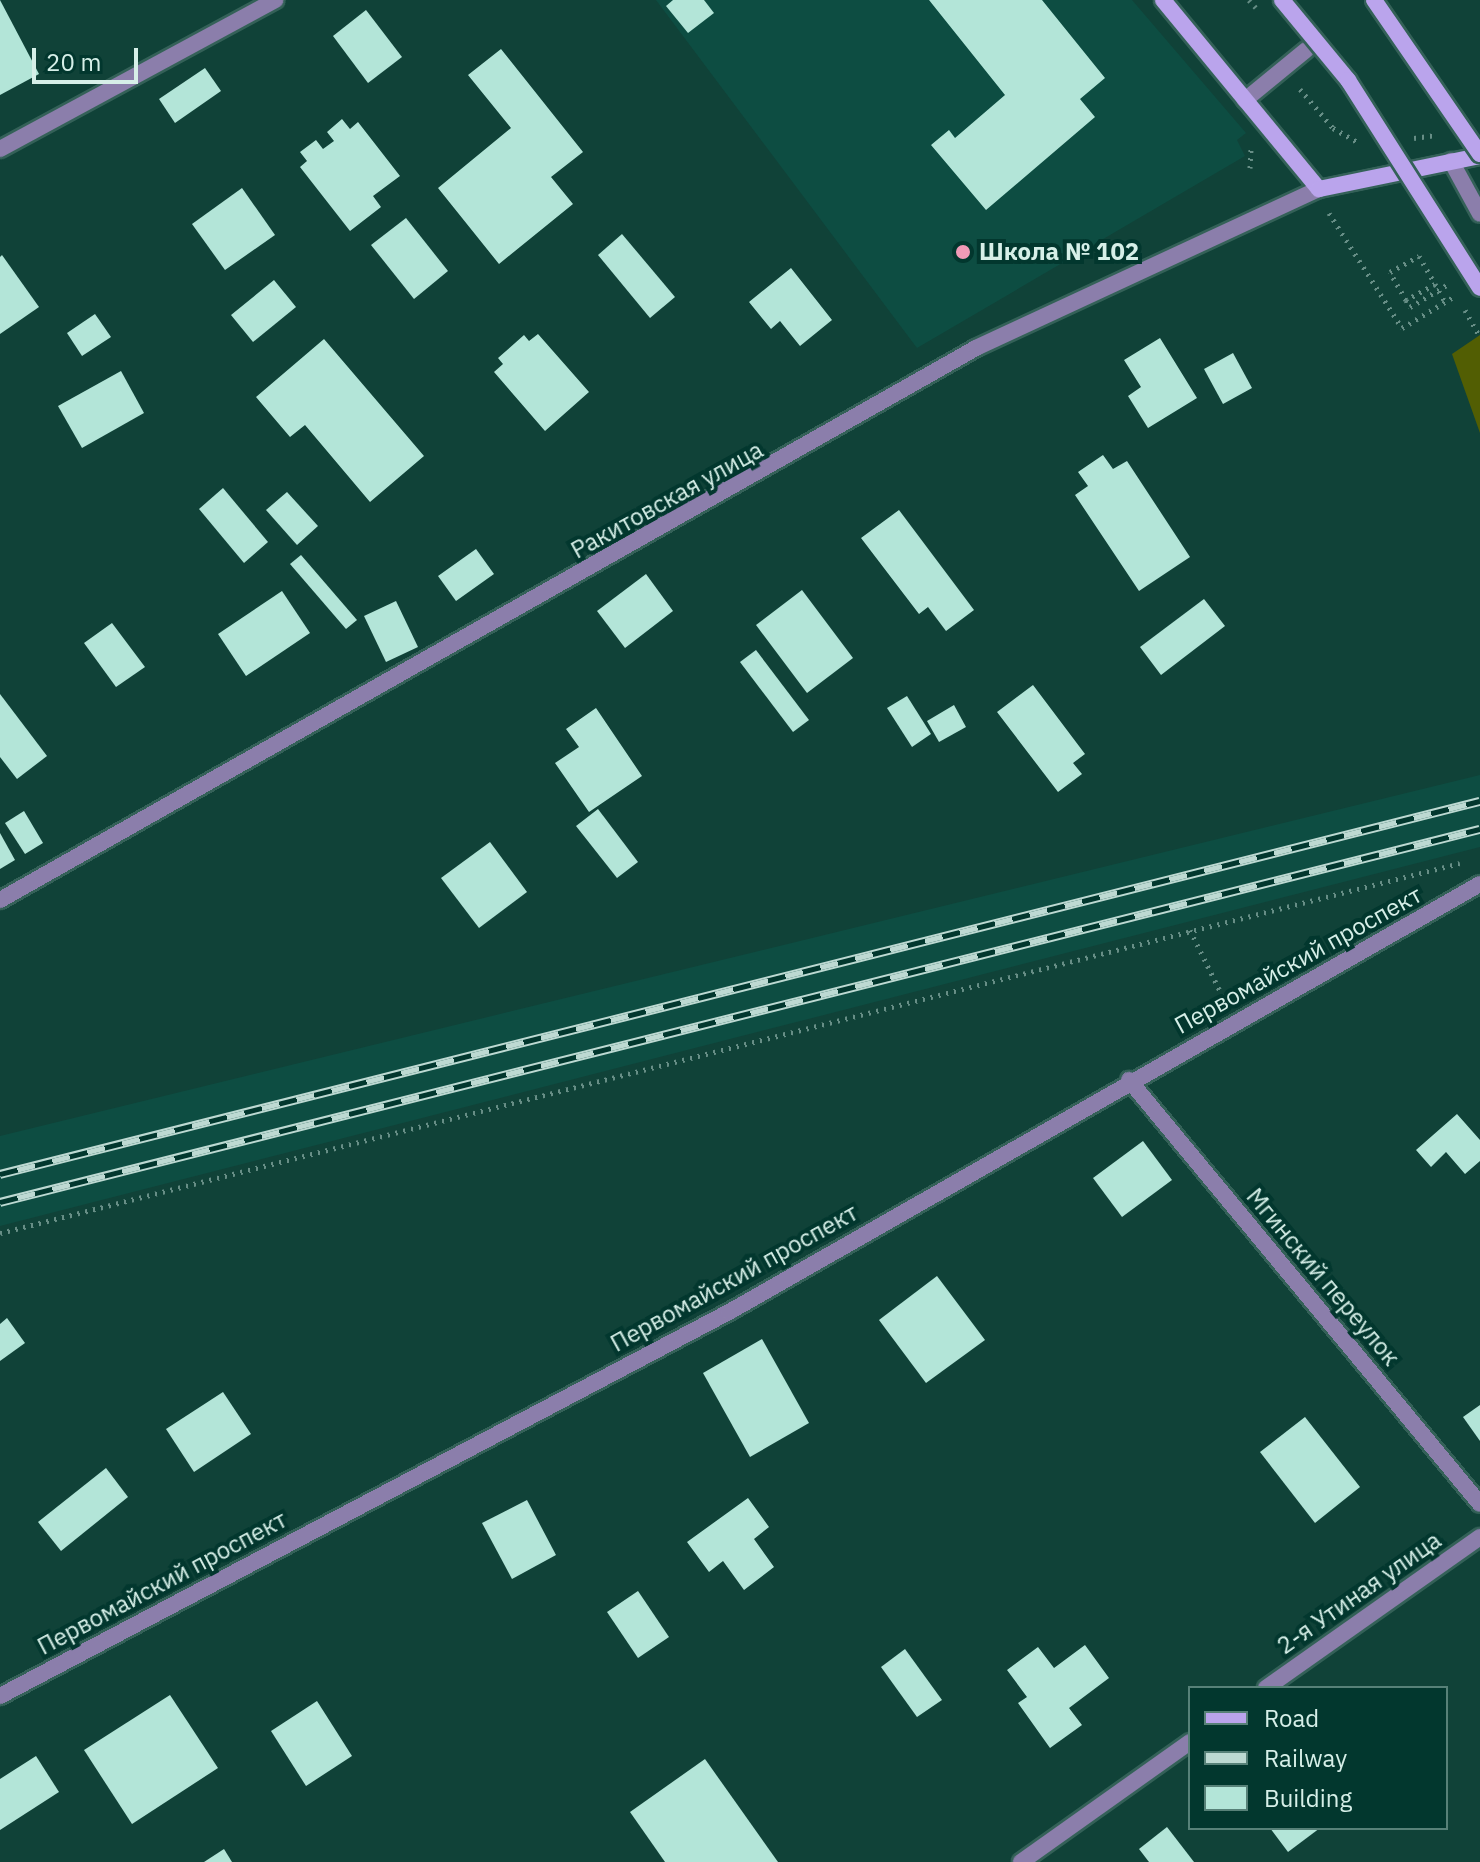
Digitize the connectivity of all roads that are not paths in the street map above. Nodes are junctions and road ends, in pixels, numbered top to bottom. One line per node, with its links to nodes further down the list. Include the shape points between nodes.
1 (275, 0): 7 (street)
2 (1163, 0): 6 (main road)
3 (1282, 0): 12 (main road, bridge, via 1374,117)
4 (1374, 0): 8 (main road, bridge)
5 (1306, 50): 6 (street)
6 (1245, 100): 10 (main road)
7 (0, 149)
8 (1480, 155): 9 (main road, Ракитовская улица)
9 (1451, 161): 10 (main road, Ракитовская улица, via 1372,176); 11 (street)
10 (1321, 197): 14 (street, Ракитовская улица, via 976,348)
11 (1480, 214)
12 (1474, 288)
13 (1480, 884): 15 (street, Первомайский проспект)
14 (0, 900)
15 (1129, 1080): 16 (street, Мгинский переулок); 19 (street, Первомайский проспект, via 729,1312)
16 (1480, 1504)
17 (1480, 1537): 18 (street, 2-я Утиная улица)
18 (1269, 1686)
19 (0, 1696)
20 (1188, 1743): 21 (street)
21 (1021, 1862)

